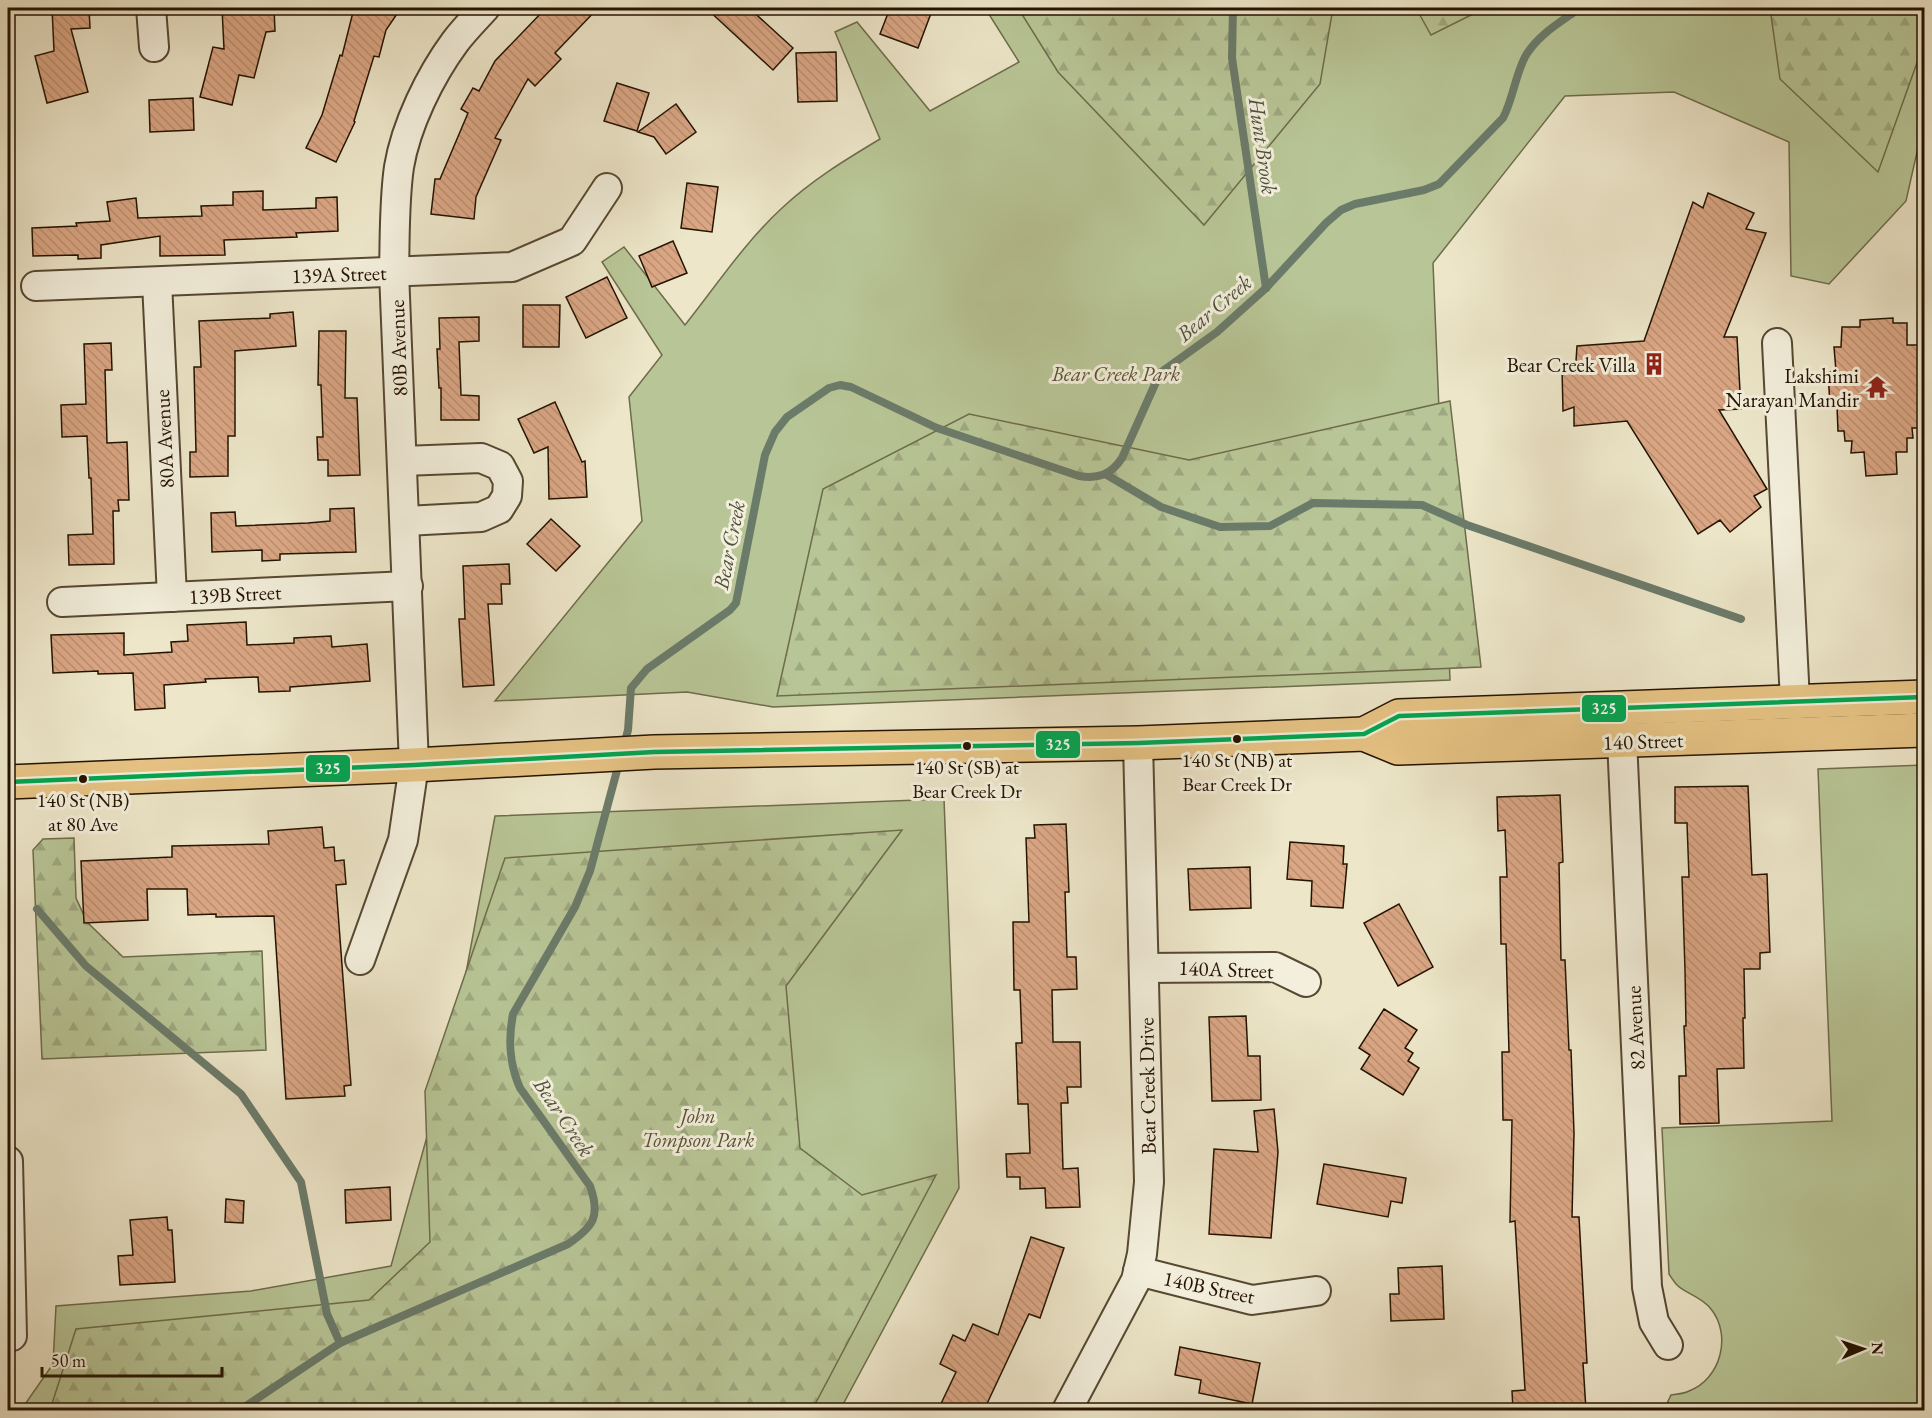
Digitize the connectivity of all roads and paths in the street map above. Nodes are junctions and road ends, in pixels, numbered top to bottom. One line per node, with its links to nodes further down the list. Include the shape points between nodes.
1 (151, 8): 3 (street)
2 (485, 8): 5 (street, 80B Avenue, via 454,43 407,132 396,203)
3 (154, 47)
4 (607, 188): 5 (street, 139A Street, via 572,241 512,267)
5 (394, 272): 6 (street, 139A Street); 9 (street, 80B Avenue)
6 (157, 282): 7 (street, 139A Street); 12 (street, 80A Avenue)
7 (36, 286)
8 (1777, 343): 15 (street)
9 (403, 461): 10 (street, 80B Avenue); 10 (street, via 481,458 500,465 508,481 507,496 499,509 481,516)
10 (406, 521): 11 (street, 80B Avenue)
11 (408, 586): 12 (street, 139B Street); 21 (street, 80B Avenue)
12 (172, 597): 13 (street, 139B Street)
13 (62, 602)
14 (1924, 697): 15 (main road, 140 Street)
15 (1795, 701): 16 (main road, 140 Street)
16 (1621, 707): 18 (main road, 140 Street, via 1399,716); 19 (street, 82 Avenue)
17 (1924, 730): 19 (main road, 140 Street)
18 (1364, 734): 19 (main road, 140 Street, via 1398,748); 20 (main road, 140 Street)
19 (1622, 742): 30 (street, 82 Avenue, via 1647,1287 1654,1322)
20 (1138, 743): 21 (main road, 140 Street, via 654,752); 24 (street, Bear Creek Drive)
21 (414, 765): 22 (main road, 140 Street); 23 (street, 80B Avenue, via 403,840)
22 (8, 782)
23 (360, 960)
24 (1144, 968): 25 (street, 140A Street, via 1275,967); 27 (street, Bear Creek Drive, via 1149,1182)
25 (1306, 982)
26 (8, 1161): 29 (street)
27 (1138, 1271): 28 (street, 140B Street, via 1252,1300); 31 (street, Bear Creek Drive)
28 (1316, 1291)
29 (12, 1336)
30 (1668, 1345)
31 (1067, 1410)

